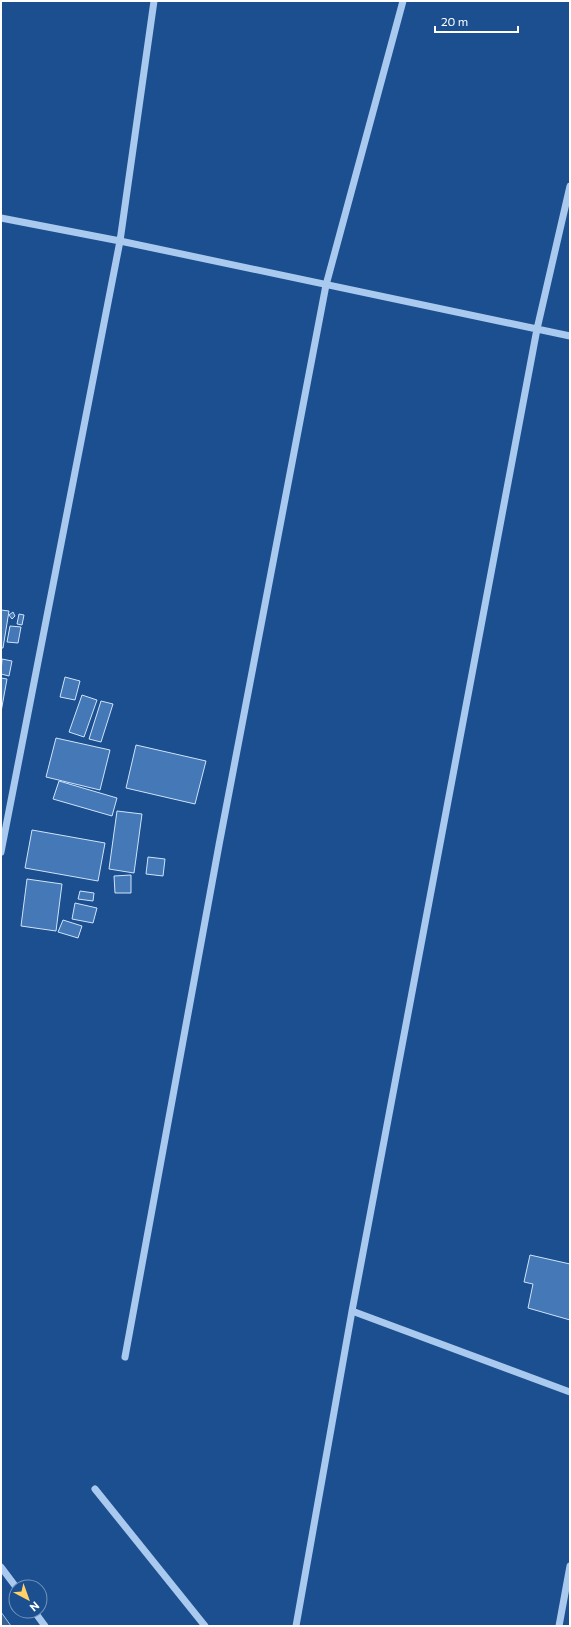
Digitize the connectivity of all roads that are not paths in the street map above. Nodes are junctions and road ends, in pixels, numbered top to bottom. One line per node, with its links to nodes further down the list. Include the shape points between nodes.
1 (154, 1): 5 (street)
2 (403, 1): 6 (street)
3 (570, 186): 7 (street)
4 (1, 218): 5 (street)
5 (120, 241): 6 (street); 9 (street)
6 (326, 284): 7 (street); 11 (street)
7 (537, 329): 8 (street); 10 (street)
8 (570, 336)
9 (1, 852)
10 (352, 1311): 12 (street); 18 (street)
11 (125, 1357)
12 (570, 1392)
13 (95, 1489): 17 (street)
14 (570, 1566): 19 (street)
15 (1, 1567): 16 (street)
16 (10, 1579)
17 (205, 1626)
18 (296, 1626)
19 (559, 1626)

